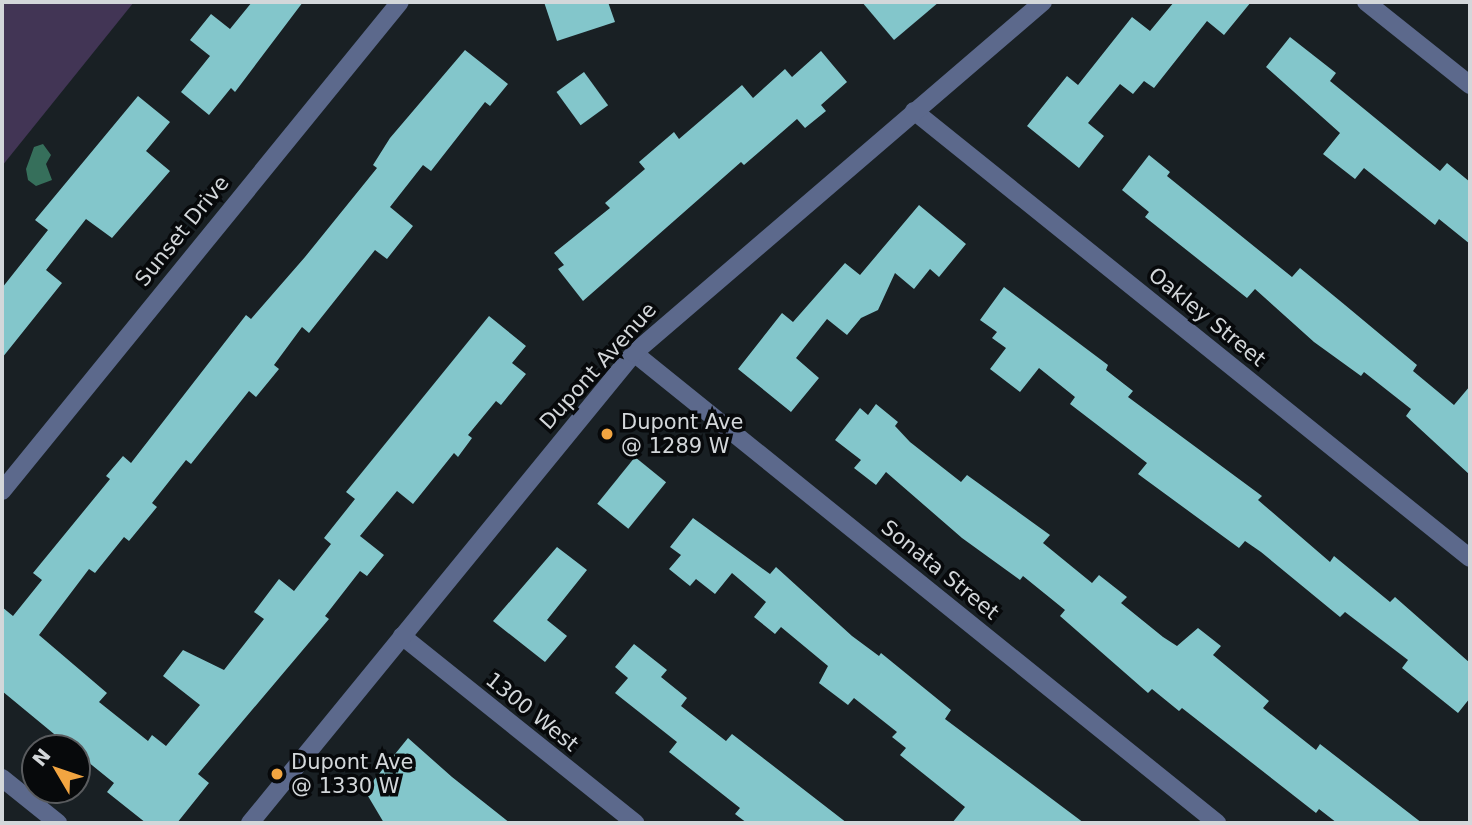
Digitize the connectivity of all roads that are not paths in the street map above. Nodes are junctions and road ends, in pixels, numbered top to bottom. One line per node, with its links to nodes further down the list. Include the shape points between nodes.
1 (400, 2): 7 (street, Sunset Drive)
2 (1043, 2): 5 (street, Dupont Avenue)
3 (1366, 2): 4 (street)
4 (1470, 85)
5 (914, 111): 6 (street, Dupont Avenue); 8 (street, Oakley Street)
6 (634, 353): 9 (street, Dupont Avenue); 14 (street, Sonata Street)
7 (2, 491)
8 (1470, 558)
9 (402, 636): 12 (street, Dupont Avenue); 13 (street, 1300 West)
10 (2, 778): 11 (street)
11 (58, 823)
12 (250, 823)
13 (635, 823)
14 (1217, 823)

